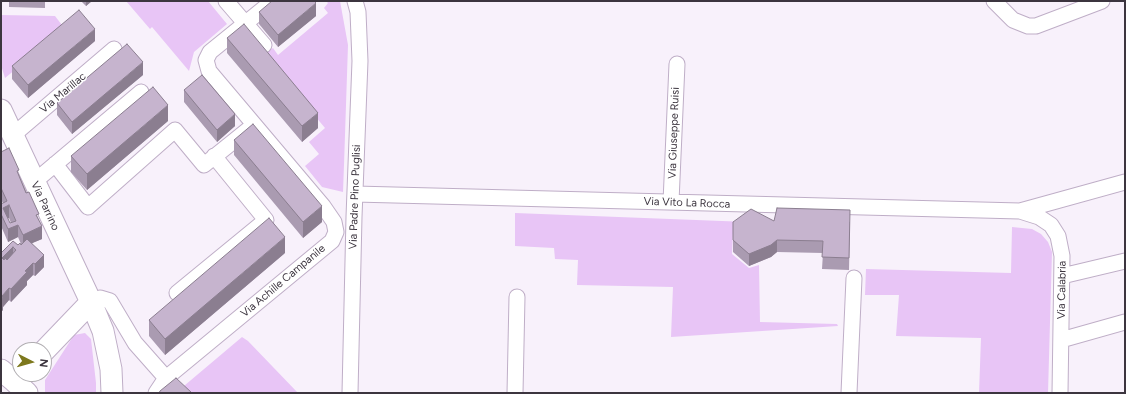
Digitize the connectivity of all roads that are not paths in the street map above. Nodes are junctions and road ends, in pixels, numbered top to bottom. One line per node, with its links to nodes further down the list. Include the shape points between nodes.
1 (226, 1): 7 (street)
2 (273, 1): 7 (street)
3 (355, 1): 19 (street, Via Padre Pino Puglisi, via 358,12 360,61)
4 (994, 1): 6 (street)
5 (1102, 1): 6 (street, via 1036,26 1028,26 1013,20)
6 (1003, 7)
7 (245, 24): 8 (street); 13 (street, Via Achille Campanile, via 210,52 206,60 209,71)
8 (264, 45)
9 (114, 49): 14 (street, Via Marillac)
10 (677, 64): 20 (street, Via Giuseppe Ruisi)
11 (141, 92): 16 (street)
12 (1, 110): 14 (street, Via Parrino)
13 (254, 124): 15 (street); 31 (street, Via Achille Campanile, via 323,206 334,222 336,232 332,241)
14 (12, 136): 17 (street, Via Parrino)
15 (214, 156): 16 (street, via 204,165 175,130 88,207); 25 (street, via 266,220)
16 (55, 164): 17 (street)
17 (34, 182): 27 (street, Via Parrino)
18 (1125, 182): 21 (street)
19 (355, 194): 20 (street, Via Vito La Rocca); 34 (street, Via Padre Pino Puglisi)
20 (671, 202): 21 (street, Via Vito La Rocca)
21 (1020, 211): 23 (street, Via Calabria, via 1039,217 1052,225 1058,236 1062,256)
22 (1125, 261): 23 (street)
23 (1062, 276): 29 (street, Via Calabria)
24 (854, 278): 36 (street)
25 (177, 293)
26 (517, 297): 35 (street)
27 (90, 302): 30 (street); 31 (street, via 100,298 110,301 135,343); 32 (street, Via Parrino, via 103,331 111,369)
28 (1125, 322): 29 (street)
29 (1061, 340): 37 (street, Via Calabria)
30 (52, 342)
31 (166, 378): 33 (street, Via Achille Campanile)
32 (112, 393)
33 (156, 393)
34 (350, 393)
35 (515, 393)
36 (849, 393)
37 (1060, 393)

